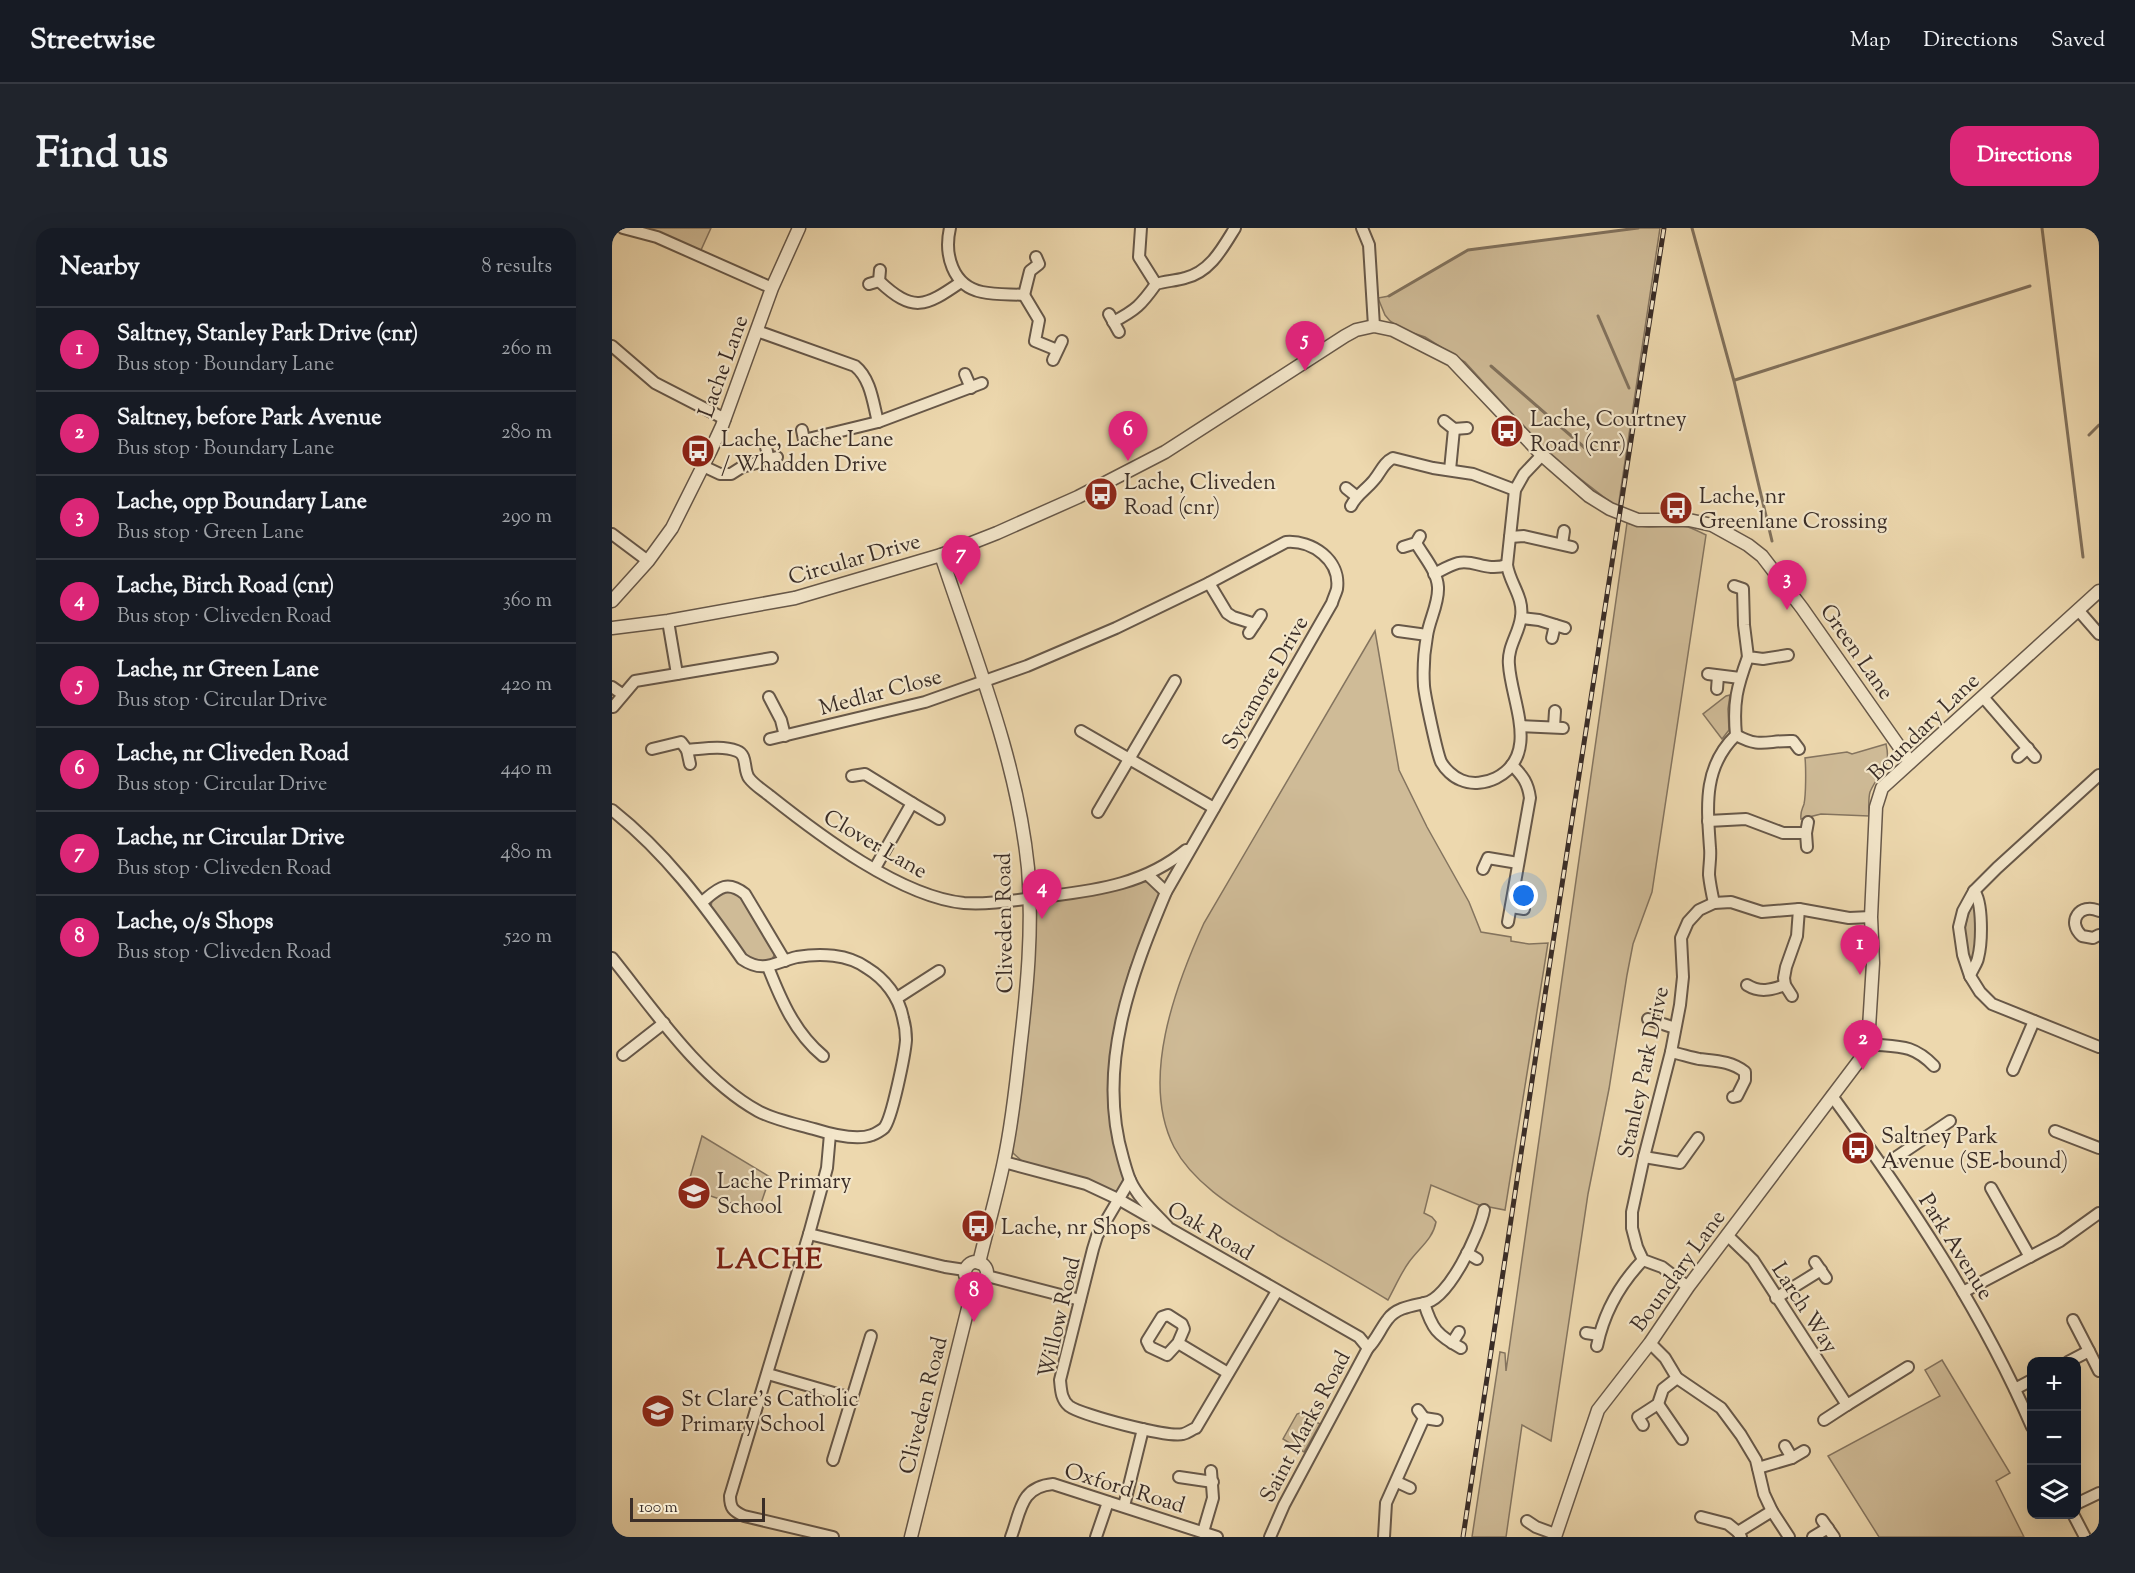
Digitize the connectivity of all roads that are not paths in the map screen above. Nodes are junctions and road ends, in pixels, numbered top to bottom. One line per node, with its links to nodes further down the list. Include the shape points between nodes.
1 (623, 228): 11 (street, via 657,237)
2 (799, 228): 11 (street, Lache Lane)
3 (950, 228): 9 (street, via 949,259)
4 (1141, 228): 10 (street, via 1140,257)
5 (1235, 228): 10 (street, via 1214,261 1202,271)
6 (1363, 229): 14 (street, via 1369,245)
7 (1040, 264): 12 (street, via 1030,271)
8 (876, 278): 9 (street, via 900,298 914,303 938,298)
9 (961, 282): 12 (street, via 981,292)
10 (1156, 284): 13 (street, via 1143,303)
11 (772, 288): 15 (street, Lache Lane)
12 (1024, 295): 17 (street, via 1039,320 1034,344)
13 (1114, 322)
14 (1374, 326): 28 (street, Green Lane, via 1393,330 1452,360); 37 (street, Circular Drive, via 1345,336 1155,457 1078,497)
15 (758, 332): 21 (street, Lache Lane); 23 (street, via 855,366 867,383)
16 (612, 346): 21 (street, via 655,382)
17 (1057, 351)
18 (965, 374): 20 (street)
19 (982, 383): 20 (street)
20 (971, 388): 23 (street)
21 (725, 419): 29 (street, Lache Lane)
22 (1444, 421): 25 (street)
23 (878, 422): 26 (street, via 804,440)
24 (1467, 428): 25 (street)
25 (1454, 429): 30 (street)
26 (802, 430)
27 (766, 447): 29 (street, via 773,459 731,474 720,474)
28 (1542, 455): 32 (street); 78 (street, Green Lane, via 1589,496 1625,516 1712,525 1748,544 1802,608)
29 (703, 466): 38 (street, Lache Lane, via 672,528)
30 (1450, 470): 31 (street, via 1393,458 1353,501); 32 (street)
31 (1346, 488)
32 (1515, 489): 35 (street)
33 (1564, 531): 35 (street, via 1567,545)
34 (612, 534): 38 (street)
35 (1510, 537): 39 (street)
36 (1403, 547): 40 (street, via 1418,539)
37 (941, 555): 47 (street, Circular Drive, via 795,598); 59 (street, Cliveden Road)
38 (648, 561): 44 (street, Lache Lane)
39 (1507, 565): 40 (street, via 1495,569 1458,563); 46 (street, via 1522,601)
40 (1434, 574): 52 (street, via 1438,594)
41 (1209, 583): 48 (street, via 1227,613); 59 (street, Sycamore Drive, via 1078,645); 84 (street, Sycamore Drive, via 1275,546 1299,541 1322,552 1335,574 1337,588)
42 (1743, 586): 55 (street)
43 (2099, 591): 45 (street, Boundary Lane)
44 (612, 601)
45 (2079, 610): 51 (street); 65 (street, Boundary Lane)
46 (1521, 618): 53 (street, via 1560,626); 68 (street, via 1508,655)
47 (668, 621): 49 (street, Circular Drive); 57 (street)
48 (1255, 624)
49 (612, 628)
50 (1398, 631): 52 (street)
51 (2099, 634)
52 (1427, 635): 80 (street, via 1424,689 1440,760 1448,772 1474,783 1500,776)
53 (1552, 638)
54 (1788, 655): 55 (street)
55 (1748, 657): 58 (street)
56 (772, 658): 57 (street)
57 (677, 674): 63 (street, via 635,681)
58 (1740, 678): 62 (street, via 1713,675); 70 (street, via 1734,714)
59 (984, 681): 71 (street, Medlar Close, via 925,702); 97 (street, Cliveden Road, via 1013,780 1028,869)
60 (1175, 681): 77 (street)
61 (612, 687): 63 (street)
62 (1717, 688)
63 (622, 694): 66 (street)
64 (769, 697): 71 (street, via 782,720)
65 (1983, 697): 76 (street, via 2032,752); 78 (street, Boundary Lane)
66 (613, 707)
67 (1555, 711): 68 (street, via 1559,728)
68 (1521, 726): 80 (street)
69 (1081, 731): 77 (street)
70 (1736, 735): 73 (street, via 1751,743); 88 (street, via 1724,746 1711,776)
71 (785, 736): 72 (street, Medlar Close)
72 (770, 739)
73 (1797, 741)
74 (652, 749): 75 (street, via 681,742)
75 (687, 750): 79 (street); 92 (street, Clover Lane, via 718,747 738,751 755,784 815,832)
76 (2018, 757)
77 (1130, 759): 84 (street); 86 (street)
78 (1910, 762): 104 (street, Boundary Lane, via 1882,788 1878,798)
79 (690, 764)
80 (1512, 765): 91 (street, via 1524,776 1530,798)
81 (855, 772): 83 (street, via 865,774)
82 (2099, 775): 95 (street)
83 (912, 803): 87 (street); 92 (street)
84 (1214, 808): 89 (street, Sycamore Drive)
85 (612, 810): 98 (street, via 663,857)
86 (1098, 812)
87 (939, 819)
88 (1708, 820): 90 (street, via 1746,819 1783,833 1807,828); 99 (street, via 1709,876)
89 (1191, 846): 94 (street, Clover Lane); 96 (street, Sycamore Drive)
90 (1807, 848)
91 (1518, 863): 93 (street, via 1487,853); 100 (street)
92 (874, 868): 97 (street, Clover Lane, via 915,891 948,900 988,903)
93 (1483, 869)
94 (1148, 875): 96 (street); 97 (street, Clover Lane, via 1107,887)
95 (1974, 891): 111 (street, via 1980,905 1979,956); 111 (street, via 1959,927)
96 (1166, 892): 137 (street, Sycamore Drive, via 1134,973 1114,1066 1117,1136)
97 (1029, 899): 135 (street, Cliveden Road, via 1026,1001)
98 (702, 902): 108 (street, via 718,889 737,888 745,894); 109 (street, via 742,959)
99 (1714, 903): 102 (street, via 1731,902 1762,912); 119 (street, Stanley Park Drive, via 1699,910 1681,938 1683,976)
100 (1511, 907): 101 (street); 105 (street)
101 (1524, 909)
102 (1798, 909): 104 (street, via 1849,918); 113 (street, via 1797,936 1786,967)
103 (2099, 911): 106 (street, via 2084,909 2075,921 2082,936)
104 (1871, 917): 120 (street, Boundary Lane, via 1873,963)
105 (1508, 922)
106 (2099, 935)
107 (612, 958): 118 (street)
108 (785, 962): 109 (street); 115 (street, via 797,957 829,955 849,960 866,967)
109 (768, 967): 124 (street, via 795,1023)
110 (939, 971): 115 (street)
111 (1970, 976): 117 (street, via 1992,1004)
112 (1747, 985): 113 (street, via 1755,990 1771,990)
113 (1785, 985): 114 (street)
114 (1792, 996)
115 (897, 998): 131 (street, via 906,1037 888,1120 884,1128 872,1135)
116 (1648, 1018): 119 (street)
117 (2034, 1021): 121 (street); 126 (street)
118 (664, 1023): 123 (street); 131 (street, via 708,1073 746,1103 760,1112)
119 (1675, 1029): 122 (street, Stanley Park Drive)
120 (1868, 1044): 125 (street, via 1901,1046 1923,1054); 127 (street, Boundary Lane)
121 (2099, 1047)
122 (1671, 1052): 128 (street, via 1750,1070); 134 (street, Stanley Park Drive)
123 (623, 1055)
124 (823, 1056)
125 (1934, 1066)
126 (2013, 1070)
127 (1832, 1096): 136 (street, Park Avenue); 144 (street, Boundary Lane)
128 (1738, 1098)
129 (1950, 1121): 136 (street)
130 (2055, 1131): 133 (street)
131 (830, 1134): 143 (street, via 826,1168)
132 (1698, 1138): 134 (street, via 1682,1168)
133 (2099, 1148)
134 (1644, 1157): 148 (street, Stanley Park Drive, via 1632,1228)
135 (1004, 1162): 139 (street, Oak Road, via 1086,1184); 149 (street, Cliveden Road)
136 (1883, 1166): 156 (street, Park Avenue)
137 (1130, 1180): 139 (street); 142 (street, Sycamore Drive)
138 (1991, 1188): 146 (street)
139 (1118, 1200): 142 (street, Oak Road); 158 (street, Willow Road, via 1097,1236)
140 (1484, 1210): 145 (street)
141 (2099, 1213): 146 (street)
142 (1167, 1227): 155 (street, Oak Road)
143 (809, 1234): 150 (street); 173 (street)
144 (1727, 1235): 154 (street, Boundary Lane); 157 (street, Larch Way, via 1753,1260)
145 (1467, 1253): 147 (street); 159 (street, via 1442,1293)
146 (2030, 1257): 156 (street)
147 (1477, 1259)
148 (1643, 1260): 154 (street, via 1662,1267); 162 (street, via 1610,1304 1598,1341)
149 (979, 1263): 150 (street, via 970,1264); 152 (street, via 985,1267)
150 (965, 1270): 153 (street, via 967,1280)
151 (1821, 1270): 157 (street)
152 (987, 1276): 153 (street, via 983,1282); 158 (street)
153 (974, 1284): 206 (street, Cliveden Road)
154 (1688, 1287): 166 (street, Boundary Lane)
155 (1277, 1291): 164 (street, Oak Road); 172 (street, Willow Road)
156 (1963, 1292): 176 (street, Park Avenue)
157 (1776, 1298): 179 (street, Larch Way)
158 (1080, 1300): 184 (street, Willow Road, via 1060,1380 1061,1395 1079,1412)
159 (1424, 1303): 161 (street, via 1431,1326 1440,1336 1457,1346); 167 (street, via 1398,1310 1389,1317)
160 (2073, 1320): 168 (street)
161 (1459, 1332)
162 (1586, 1333)
163 (871, 1336): 177 (street)
164 (1359, 1336): 167 (street, Saint Marks Road)
165 (1178, 1343): 172 (street)
166 (1650, 1343): 174 (street); 204 (street, Boundary Lane, via 1598,1410)
167 (1368, 1348): 210 (street, Saint Marks Road)
168 (2089, 1351): 169 (street); 171 (street)
169 (2078, 1357)
170 (1908, 1367): 179 (street)
171 (2099, 1371)
172 (1228, 1373): 184 (street, Willow Road, via 1196,1428 1183,1434)
173 (768, 1374): 177 (street); 205 (street, via 730,1496 732,1509 744,1516)
174 (1677, 1378): 178 (street, via 1663,1389); 190 (street, via 1721,1408)
175 (2027, 1382): 176 (street)
176 (2015, 1389): 180 (street, Park Avenue)
177 (851, 1398): 189 (street)
178 (1658, 1404): 183 (street, via 1638,1417); 185 (street)
179 (1847, 1405): 182 (street)
180 (2027, 1418)
181 (1437, 1420): 192 (street, via 1421,1414)
182 (1824, 1420)
183 (1643, 1425)
184 (1143, 1429): 197 (street)
185 (1681, 1432)
186 (1785, 1446): 188 (street)
187 (1804, 1451): 188 (street)
188 (1792, 1458): 190 (street)
189 (834, 1460)
190 (1758, 1468): 198 (street)
191 (1179, 1477): 202 (street, via 1212,1476 1213,1498)
192 (1397, 1482): 193 (street); 211 (street, via 1386,1503)
193 (1410, 1488)
194 (2099, 1493): 196 (street)
195 (1108, 1502): 197 (street, Oxford Road); 207 (street, Oxford Road, via 1053,1484 1035,1487 1025,1497); 208 (street)
196 (2081, 1502)
197 (1124, 1506): 202 (street, Oxford Road)
198 (1772, 1511): 203 (street); 213 (street)
199 (1701, 1517): 203 (street, via 1728,1524)
200 (2075, 1519): 215 (street)
201 (1828, 1528): 214 (street)
202 (1195, 1532): 209 (street, Oxford Road)
203 (1739, 1535)
204 (1555, 1536): 212 (street, via 1532,1524)
205 (833, 1537)
206 (911, 1537)
207 (1011, 1537)
208 (1096, 1537)
209 (1217, 1537)
210 (1270, 1537)
211 (1384, 1537)
212 (1529, 1537)
213 (1788, 1537)
214 (1813, 1537)
215 (2085, 1537)

